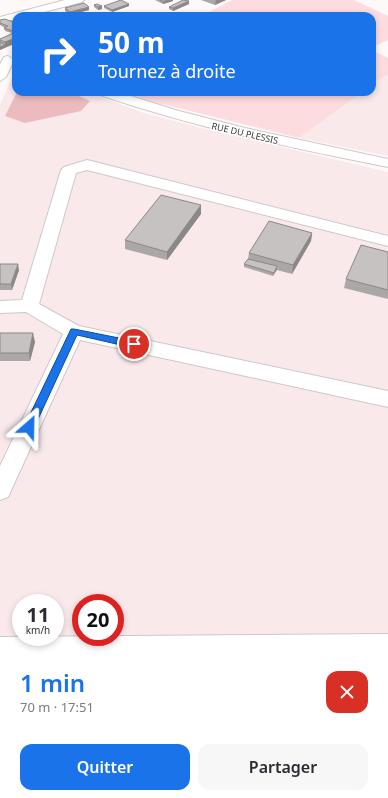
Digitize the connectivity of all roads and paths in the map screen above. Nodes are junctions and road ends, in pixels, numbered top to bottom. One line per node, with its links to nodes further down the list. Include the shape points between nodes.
1 (78, 0): 2 (street)
2 (31, 12)
3 (12, 17): 4 (street)
4 (0, 20)
5 (8, 60): 6 (street)
6 (0, 77)
7 (116, 96): 8 (street, RUE DU PLESSIS, via 145,107 244,134)
8 (388, 163)
9 (388, 241): 10 (street, via 87,166 69,170)
10 (29, 306): 11 (street); 12 (street)
11 (0, 307)
12 (74, 332): 13 (street); 14 (street)
13 (388, 399)
14 (2, 486)
15 (388, 647): 16 (street)
16 (0, 650)

